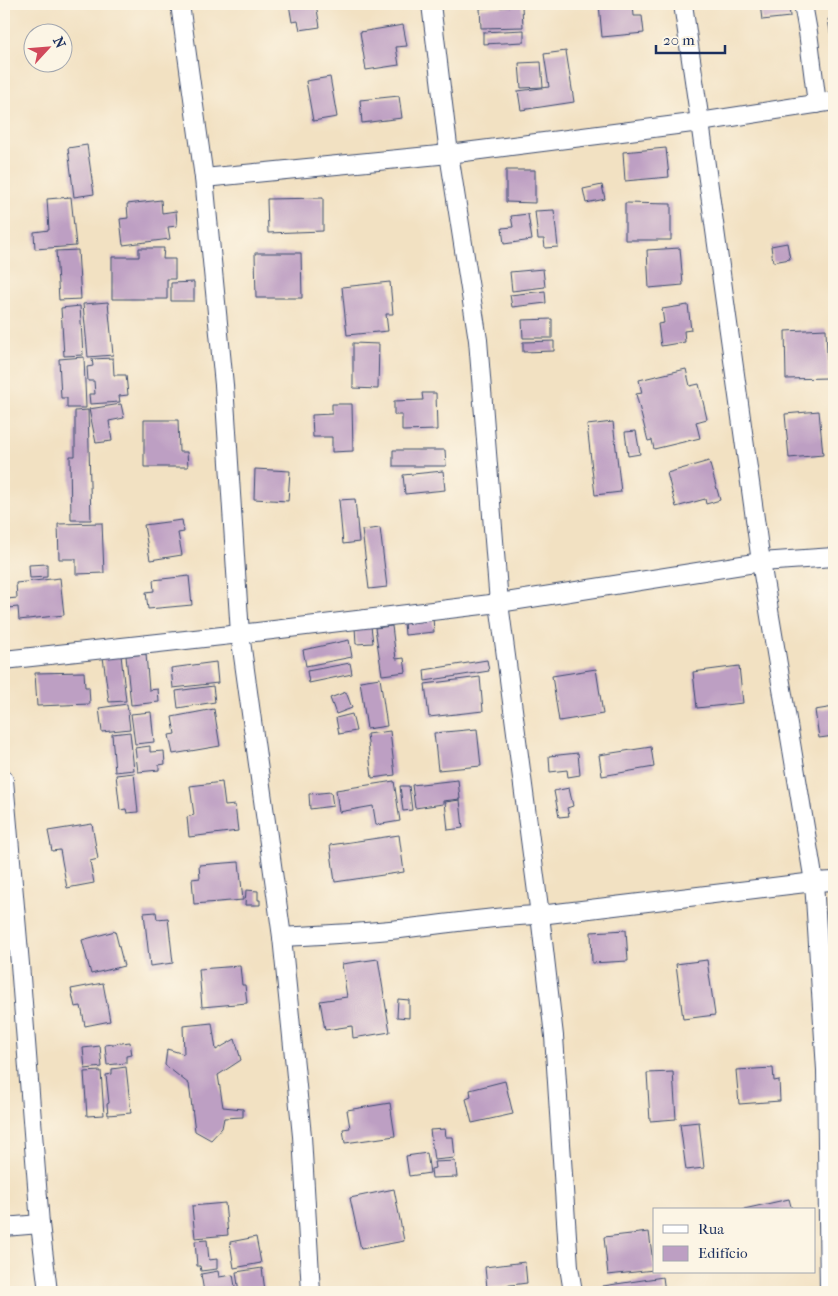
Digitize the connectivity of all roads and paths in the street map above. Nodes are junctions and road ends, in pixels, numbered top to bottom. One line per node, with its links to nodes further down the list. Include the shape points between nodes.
1 (180, 4): 9 (street)
2 (431, 4): 8 (street)
3 (683, 4): 7 (street)
4 (803, 4): 6 (street)
5 (834, 101): 6 (street)
6 (817, 104): 7 (street)
7 (700, 122): 8 (street); 11 (street)
8 (449, 154): 9 (street); 12 (street, via 478,340)
9 (204, 178): 13 (street, via 224,385)
10 (834, 557): 11 (street)
11 (762, 562): 12 (street); 17 (street)
12 (499, 604): 13 (street); 18 (street)
13 (240, 634): 14 (street); 19 (street)
14 (4, 660)
15 (4, 780): 20 (street)
16 (834, 881): 17 (street)
17 (814, 882): 18 (street); 26 (street, via 826,1070)
18 (540, 915): 19 (street); 25 (street, via 554,1036)
19 (282, 937): 24 (street, via 302,1136)
20 (12, 964): 21 (street)
21 (40, 1224): 22 (street); 23 (street)
22 (4, 1227)
23 (48, 1292)
24 (311, 1292)
25 (573, 1292)
26 (829, 1292)

